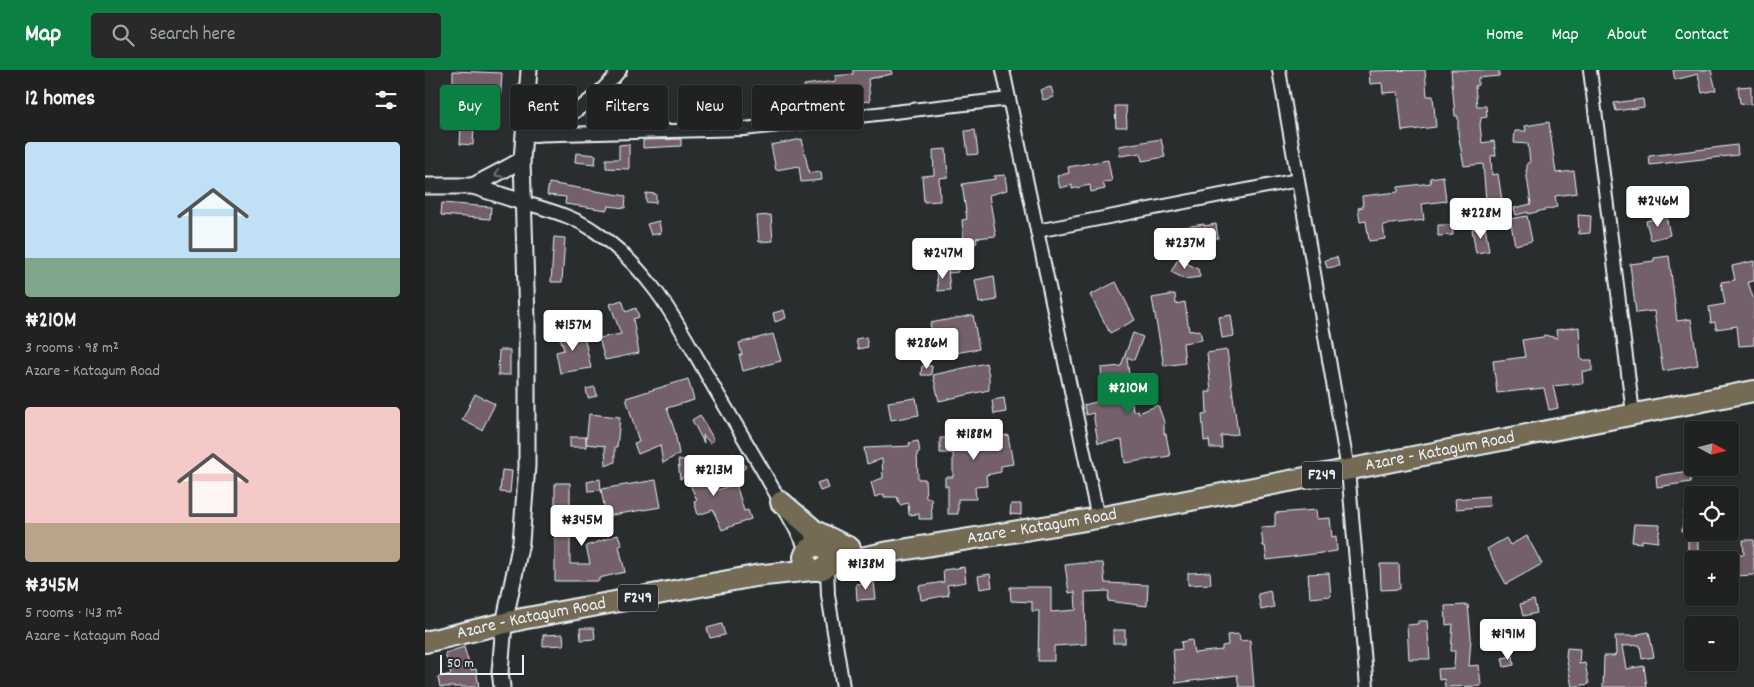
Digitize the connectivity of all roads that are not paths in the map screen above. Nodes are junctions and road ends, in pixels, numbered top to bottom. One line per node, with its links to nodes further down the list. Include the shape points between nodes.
1 (529, 70): 7 (street)
2 (620, 70): 7 (street, via 568,116)
3 (1003, 70): 6 (street)
4 (1279, 70): 9 (street)
5 (1590, 70): 15 (street)
6 (1009, 99): 7 (street, via 744,129); 13 (street)
7 (529, 136): 8 (street)
8 (522, 160): 11 (street, one-way to 11); 12 (street)
9 (1298, 180): 13 (street); 16 (street)
10 (425, 186): 11 (street)
11 (473, 186): 12 (street)
12 (522, 202): 17 (street, via 588,226 616,247 649,280 679,324); 22 (street, via 527,320 527,466 521,542)
13 (1037, 231): 18 (street)
14 (1754, 391): 15 (main road, Azare - Katagum Road / F249)
15 (1633, 413): 16 (main road, Azare - Katagum Road / F249)
16 (1348, 470): 18 (main road, Azare - Katagum Road / F249); 26 (street)
17 (781, 502): 19 (main road, via 815,531); 21 (street)
18 (1098, 518): 20 (main road, Azare - Katagum Road / F249)
19 (850, 548): 20 (main road, Azare - Katagum Road / F249); 21 (main road, Azare - Katagum Road / F249)
20 (889, 552): 21 (main road, Azare - Katagum Road / F249)
21 (817, 560): 22 (main road, Azare - Katagum Road / F249, via 785,560 755,576); 25 (street, via 828,596)
22 (504, 624): 23 (main road, Azare - Katagum Road / F249); 24 (street)
23 (425, 642)
24 (502, 687)
25 (843, 687)
26 (1367, 687)

